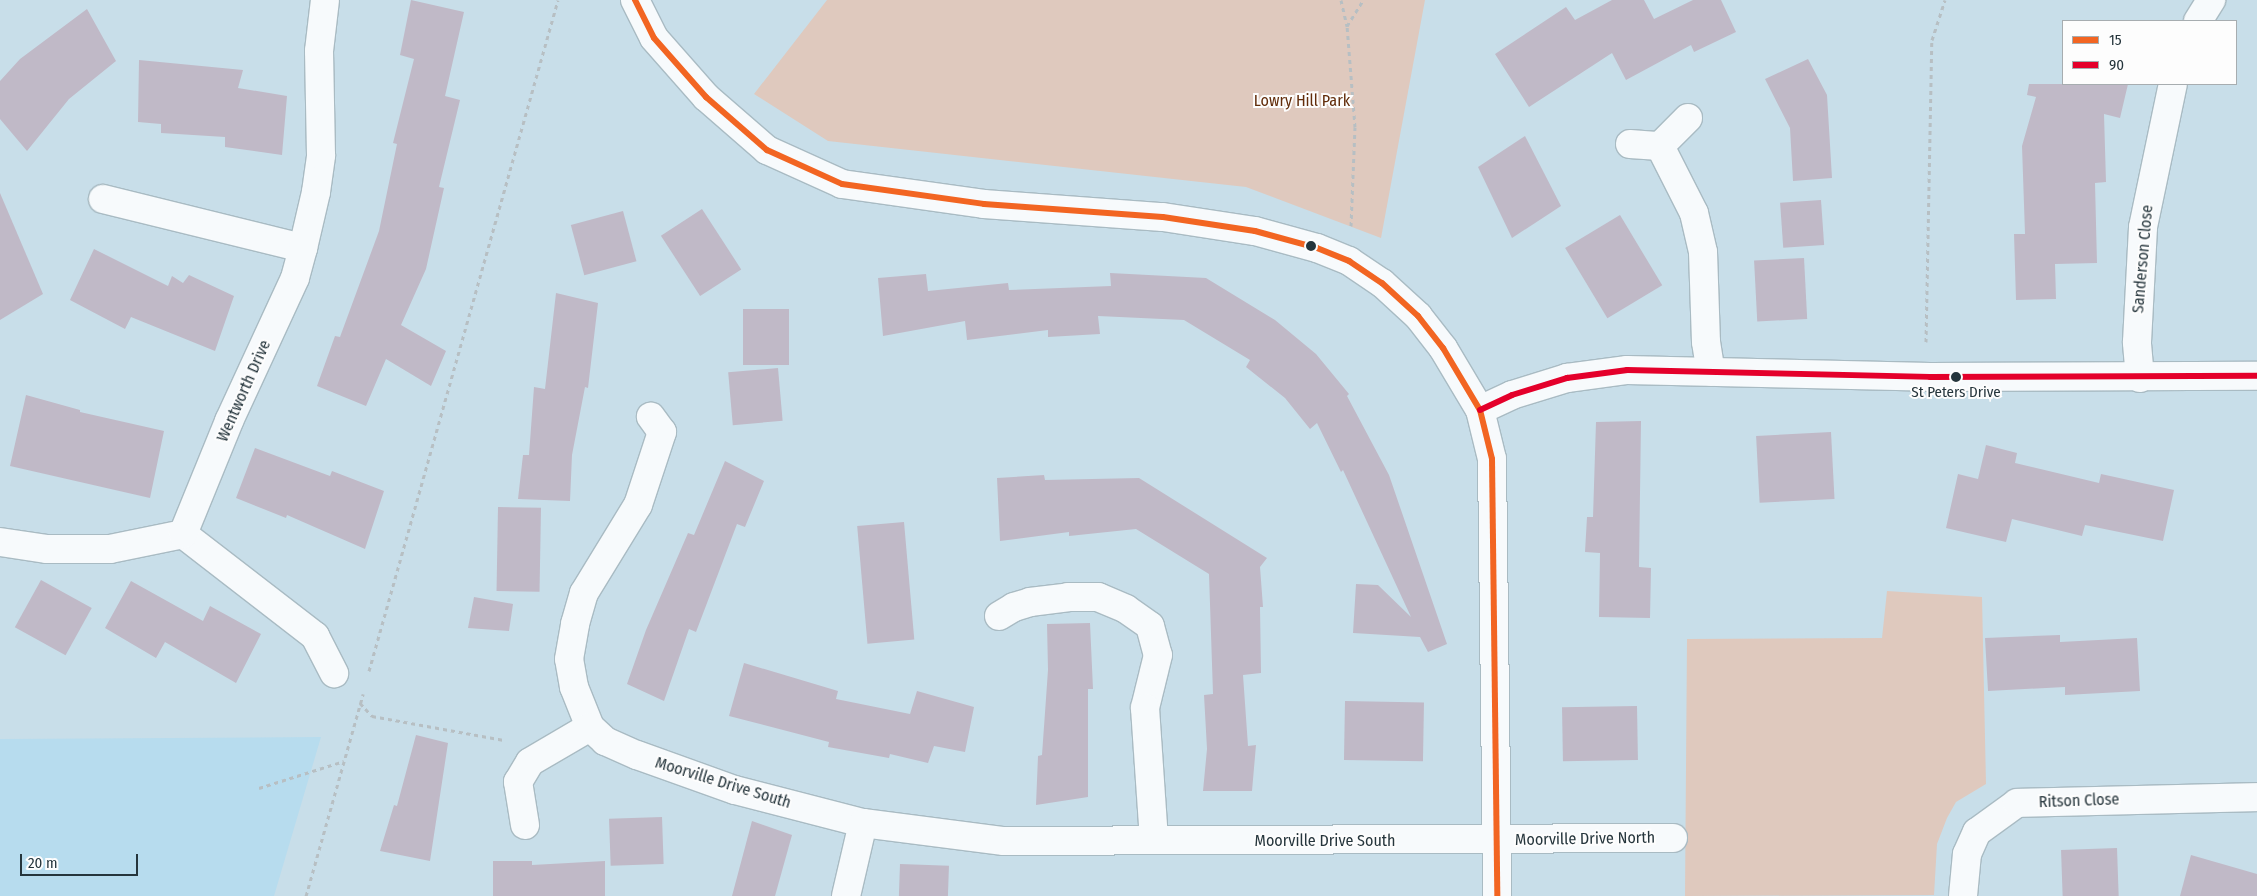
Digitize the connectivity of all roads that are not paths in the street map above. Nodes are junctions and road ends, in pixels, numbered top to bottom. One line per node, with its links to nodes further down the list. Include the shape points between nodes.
1 (325, 0): 10 (street, Wentworth Drive, via 318,51 321,155)
2 (634, 0): 14 (street, via 654,38 706,97 767,150 842,184 984,204 1172,219 1255,231 1317,248 1349,261 1382,283 1418,316 1443,348)
3 (2211, 0): 4 (street)
4 (2199, 20)
5 (2173, 85): 13 (street, Sanderson Close, via 2143,228 2136,342)
6 (1688, 118): 8 (street)
7 (1630, 144): 8 (street)
8 (1660, 146): 11 (street, via 1694,213 1701,244 1706,342)
9 (104, 199): 10 (street)
10 (303, 248): 16 (street, Wentworth Drive, via 295,278 229,422)
11 (1711, 372): 13 (street); 14 (street, via 1627,370 1567,378 1512,395)
12 (2257, 376): 13 (street)
13 (2140, 378)
14 (1480, 410): 26 (street, via 1492,459)
15 (650, 417): 20 (street, Moorville Drive South, via 662,432 657,452 638,505 584,592 569,658 574,686)
16 (183, 534): 17 (street, via 110,548 47,549); 19 (street, via 316,636)
17 (0, 542)
18 (999, 616): 25 (street, via 1030,602 1068,597 1098,598 1126,609 1150,626 1158,655 1145,708)
19 (334, 673)
20 (590, 727): 22 (street, Moorville Drive South, via 605,741 637,756 735,790); 23 (street, via 530,762 518,782)
21 (2257, 796): 29 (street, Ritson Close, via 2017,803 1977,832 1967,854)
22 (863, 823): 25 (street, Moorville Drive South, via 1004,841); 27 (street)
23 (525, 825)
24 (1673, 838): 26 (street, Moorville Drive North)
25 (1154, 840): 26 (street, Moorville Drive South)
26 (1496, 840): 28 (street)
27 (846, 896)
28 (1497, 896)
29 (1963, 896)

